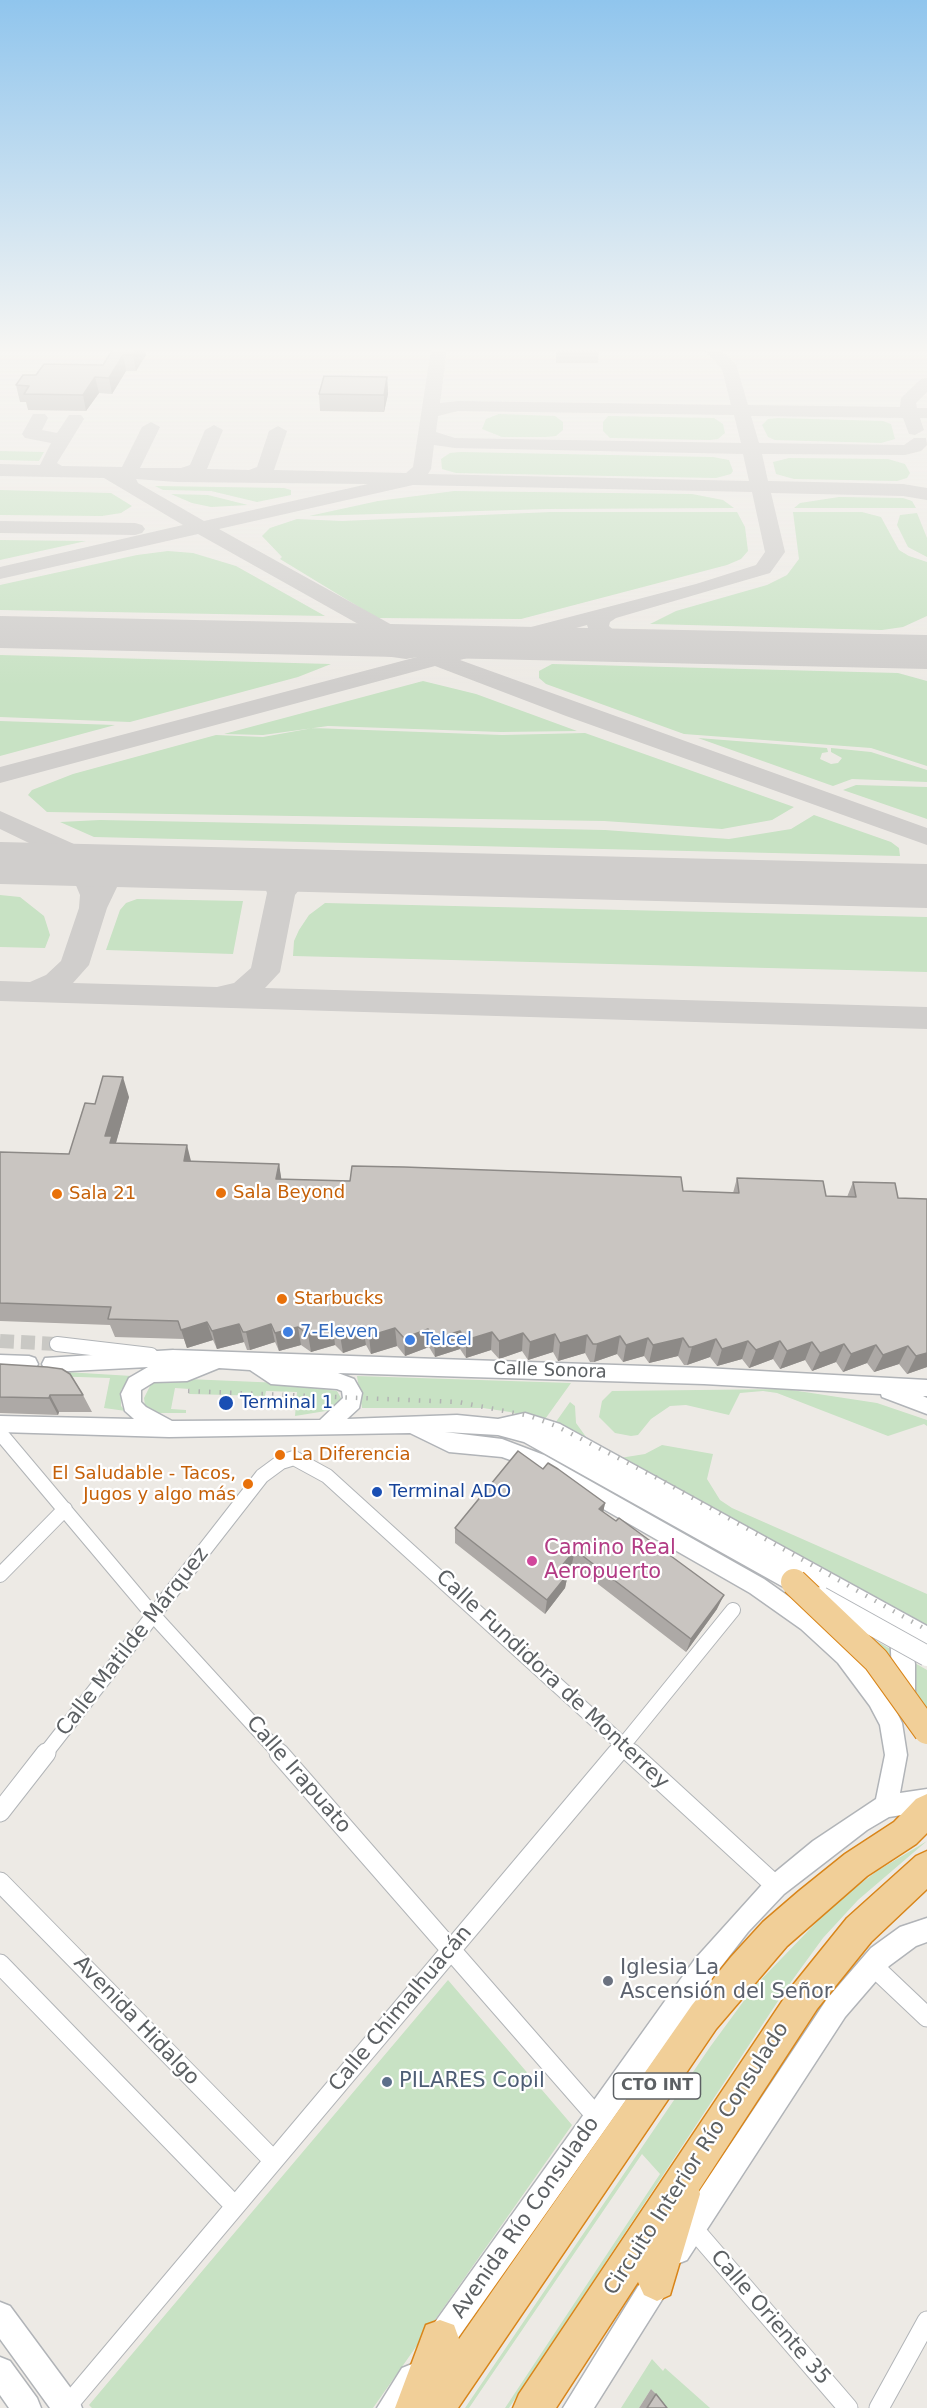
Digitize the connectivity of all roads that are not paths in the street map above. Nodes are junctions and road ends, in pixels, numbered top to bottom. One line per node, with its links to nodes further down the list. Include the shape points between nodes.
1 (57, 1344): 2 (street)
2 (173, 1358): 3 (street, Calle Sonora); 7 (street, Calle Sonora)
3 (217, 1361): 5 (street, Calle Sonora); 15 (street, via 187,1373 151,1374 135,1384 130,1394 135,1409)
4 (0, 1363): 6 (street)
5 (255, 1363): 8 (street, Calle Sonora, via 681,1375); 14 (street, via 271,1376 348,1385 353,1393 352,1402)
6 (29, 1364)
7 (51, 1364)
8 (875, 1386): 9 (street, Calle Sonora); 10 (street)
9 (927, 1388)
10 (927, 1406)
11 (0, 1424): 15 (street)
12 (411, 1424): 13 (street); 14 (street); 28 (street, via 449,1443 502,1448 537,1461 774,1597 827,1638 862,1676 886,1710 895,1733)
13 (498, 1427): 20 (street, via 541,1442); 23 (street, via 525,1421 553,1430)
14 (324, 1428): 15 (street)
15 (169, 1429)
16 (0, 1433): 18 (street, Calle Irapuato)
17 (266, 1472): 22 (street, Calle Matilde Márquez); 27 (street, Calle Fundidora de Monterrey, via 294,1458 327,1476)
18 (65, 1509): 19 (street); 22 (street, Calle Irapuato)
19 (0, 1575)
20 (794, 1582): 25 (street, bridge); 26 (highway, bridge, via 876,1660)
21 (733, 1610): 27 (street, Calle Chimalhuacán)
22 (154, 1616): 32 (street, Calle Matilde Márquez); 38 (street, Calle Irapuato)
23 (897, 1622): 24 (street); 28 (street, via 904,1691)
24 (927, 1638)
25 (927, 1656)
26 (927, 1731)
27 (623, 1746): 35 (street, Calle Fundidora de Monterrey); 38 (street, Calle Chimalhuacán)
28 (896, 1755): 30 (street)
29 (927, 1800): 30 (street, Avenida Río Consulado / CTO INT)
30 (886, 1806): 35 (street, Avenida Río Consulado / CTO INT, via 821,1849)
31 (927, 1810): 56 (highway, CTO INT, via 905,1833 810,1902 743,1969 704,2017)
32 (0, 1812)
33 (927, 1867): 36 (highway, Circuito Interior Río Consulado)
34 (0, 1882): 43 (street, Avenida Hidalgo)
35 (776, 1886): 42 (street, Avenida Río Consulado / CTO INT, via 704,1968)
36 (912, 1891): 44 (highway, Circuito Interior Río Consulado, via 835,1957)
37 (927, 1930): 40 (street, via 909,1936)
38 (450, 1950): 42 (street, Calle Irapuato); 43 (street, Calle Chimalhuacán)
39 (0, 1964): 45 (street)
40 (872, 1965): 41 (street); 46 (street, via 836,2008)
41 (927, 2017)
42 (597, 2117): 50 (street, Avenida Río Consulado / CTO INT)
43 (273, 2160): 45 (street, Calle Chimalhuacán)
44 (689, 2171): 47 (highway); 57 (highway, Circuito Interior Río Consulado)
45 (234, 2206): 52 (street, Calle Chimalhuacán)
46 (692, 2227): 47 (street); 59 (street, Calle Oriente 35)
47 (657, 2282): 58 (street)
48 (0, 2316): 52 (street)
49 (927, 2321): 60 (street)
50 (440, 2339): 54 (street, Avenida Río Consulado / CTO INT); 55 (highway)
51 (0, 2372): 53 (street)
52 (68, 2407)
53 (27, 2408)
54 (391, 2408)
55 (416, 2408)
56 (435, 2408)
57 (533, 2408)
58 (577, 2408)
59 (849, 2408)
60 (879, 2408)

